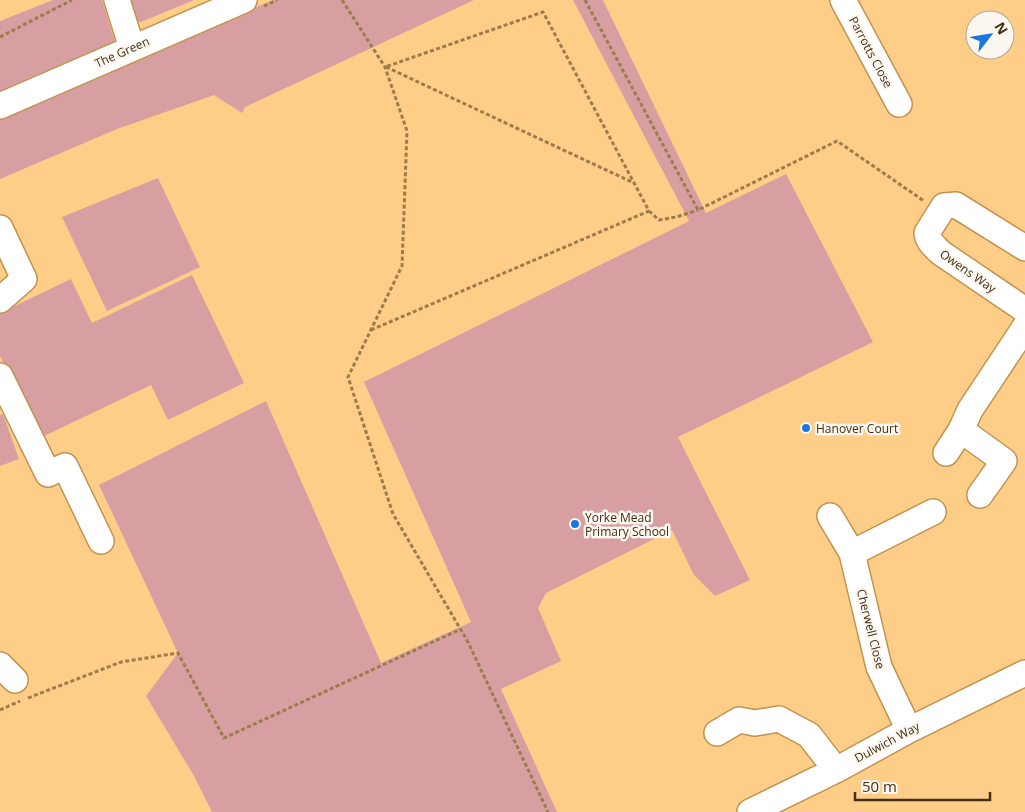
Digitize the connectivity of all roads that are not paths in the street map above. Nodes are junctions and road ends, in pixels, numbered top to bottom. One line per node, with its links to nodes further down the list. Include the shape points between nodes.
1 (117, 0): 4 (street)
2 (244, 0): 4 (street, The Green)
3 (843, 0): 5 (street, Parrotts Close)
4 (132, 48): 6 (street, The Green)
5 (899, 104)
6 (0, 106)
7 (0, 228): 9 (street, via 24,279)
8 (1025, 248): 10 (street, Owens Way, via 956,204 944,206 927,233 932,245 941,253)
9 (0, 300)
10 (1024, 310): 12 (street)
11 (0, 376): 17 (street, via 48,474 65,466)
12 (961, 430): 13 (street); 14 (street, via 1004,461)
13 (946, 454)
14 (980, 495)
15 (933, 512): 18 (street)
16 (830, 516): 18 (street, Cherwell Close)
17 (101, 541)
18 (852, 553): 20 (street, Cherwell Close, via 879,667)
19 (1025, 673): 20 (street, Dulwich Way)
20 (910, 730): 22 (street, Dulwich Way)
21 (717, 733): 22 (street, via 739,720 755,723 779,719 808,735)
22 (836, 770): 23 (street, Dulwich Way)
23 (750, 812)

